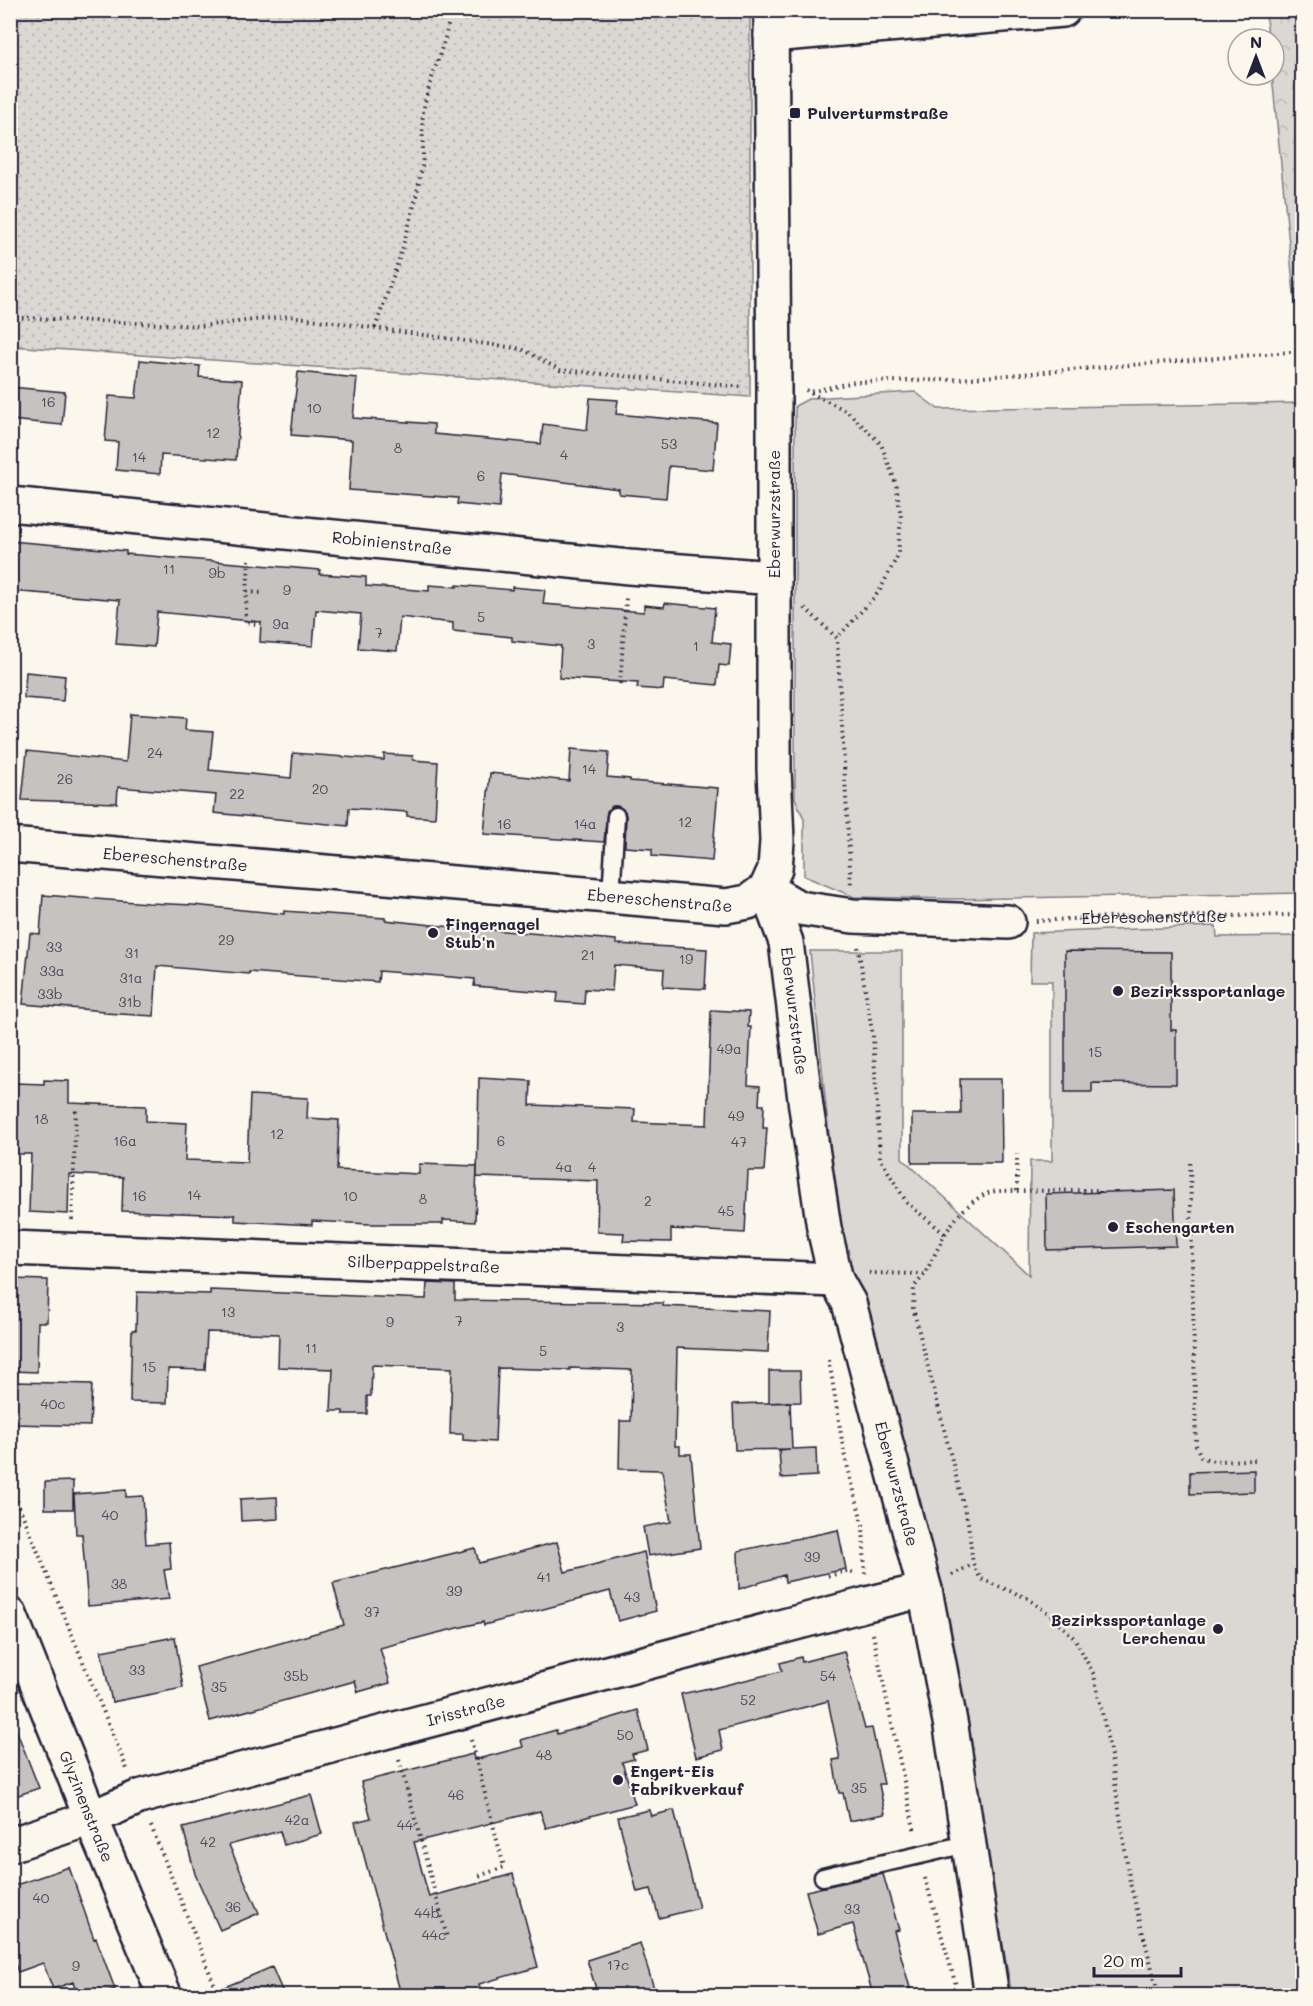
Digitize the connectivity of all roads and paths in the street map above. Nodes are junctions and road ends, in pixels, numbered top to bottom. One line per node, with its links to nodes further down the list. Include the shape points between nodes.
1 (451, 10): 5 (path, via 447,35 423,108 422,163 412,214)
2 (1063, 10): 3 (street)
3 (771, 23): 7 (street, Eberwurzstraße)
4 (10, 317): 5 (path, via 201,326 290,316)
5 (375, 328): 7 (path, via 522,349 560,370)
6 (1302, 351): 8 (path, via 947,380 854,382)
7 (774, 389): 8 (path, via 787,382); 12 (street, Eberwurzstraße)
8 (809, 392): 16 (path, via 847,411 881,444 896,484 901,517 898,555 879,592)
9 (10, 504): 10 (street, Robinienstraße)
10 (252, 529): 11 (street, Robinienstraße); 13 (path)
11 (628, 567): 12 (street, Robinienstraße); 17 (path)
12 (774, 578): 16 (path); 20 (street, Eberwurzstraße, via 777,841 775,869)
13 (247, 592): 14 (path); 15 (path, via 245,623)
14 (262, 592)
15 (258, 624)
16 (837, 638): 23 (path)
17 (620, 684)
18 (616, 816): 21 (lane)
19 (10, 845): 21 (street, Ebereschenstraße)
20 (766, 889): 21 (street, Ebereschenstraße, via 748,902 726,906); 23 (street, via 799,908); 34 (street, Eberwurzstraße, via 786,942 820,1206)
21 (611, 896)
22 (1302, 915): 24 (path, Ebereschenstraße)
23 (853, 916): 24 (street); 30 (path, via 873,1037 880,1158 907,1203)
24 (1008, 922)
25 (76, 1110): 32 (path)
26 (1017, 1154): 28 (path)
27 (1190, 1163): 36 (path, via 1196,1445 1200,1457 1213,1461)
28 (1017, 1191): 29 (path); 30 (path, via 989,1192 969,1205)
29 (1100, 1192)
30 (945, 1234): 33 (path)
31 (10, 1248): 32 (street, Silberpappelstraße)
32 (71, 1250): 34 (street, Silberpappelstraße)
33 (925, 1274): 34 (path, via 866,1273); 55 (path, via 914,1287 913,1308 968,1523 973,1564 981,1579 1027,1598 1052,1616 1076,1639 1094,1675 1130,1883)
34 (836, 1280): 38 (street, Eberwurzstraße, via 849,1303)
35 (828, 1350): 39 (path, via 844,1453 863,1525)
36 (1257, 1460)
37 (10, 1484): 43 (path)
38 (925, 1590): 39 (street, Irisstraße); 45 (street, Eberwurzstraße)
39 (867, 1604): 41 (street, Irisstraße); 47 (path)
40 (10, 1615): 44 (street, Glyzinenstraße)
41 (463, 1710): 42 (street, Irisstraße); 48 (path, via 504,1867)
42 (392, 1730): 43 (street, Irisstraße); 50 (path)
43 (139, 1797): 44 (street, Irisstraße); 52 (path)
44 (91, 1818): 46 (street, Irisstraße); 51 (street, Glyzinenstraße)
45 (969, 1843): 47 (lane); 54 (street, Eberwurzstraße)
46 (10, 1845)
47 (920, 1856): 49 (lane); 53 (path)
48 (479, 1876)
49 (823, 1876)
50 (447, 1937)
51 (165, 1995)
52 (219, 1995)
53 (959, 1995)
54 (992, 1995)
55 (1159, 1995)

